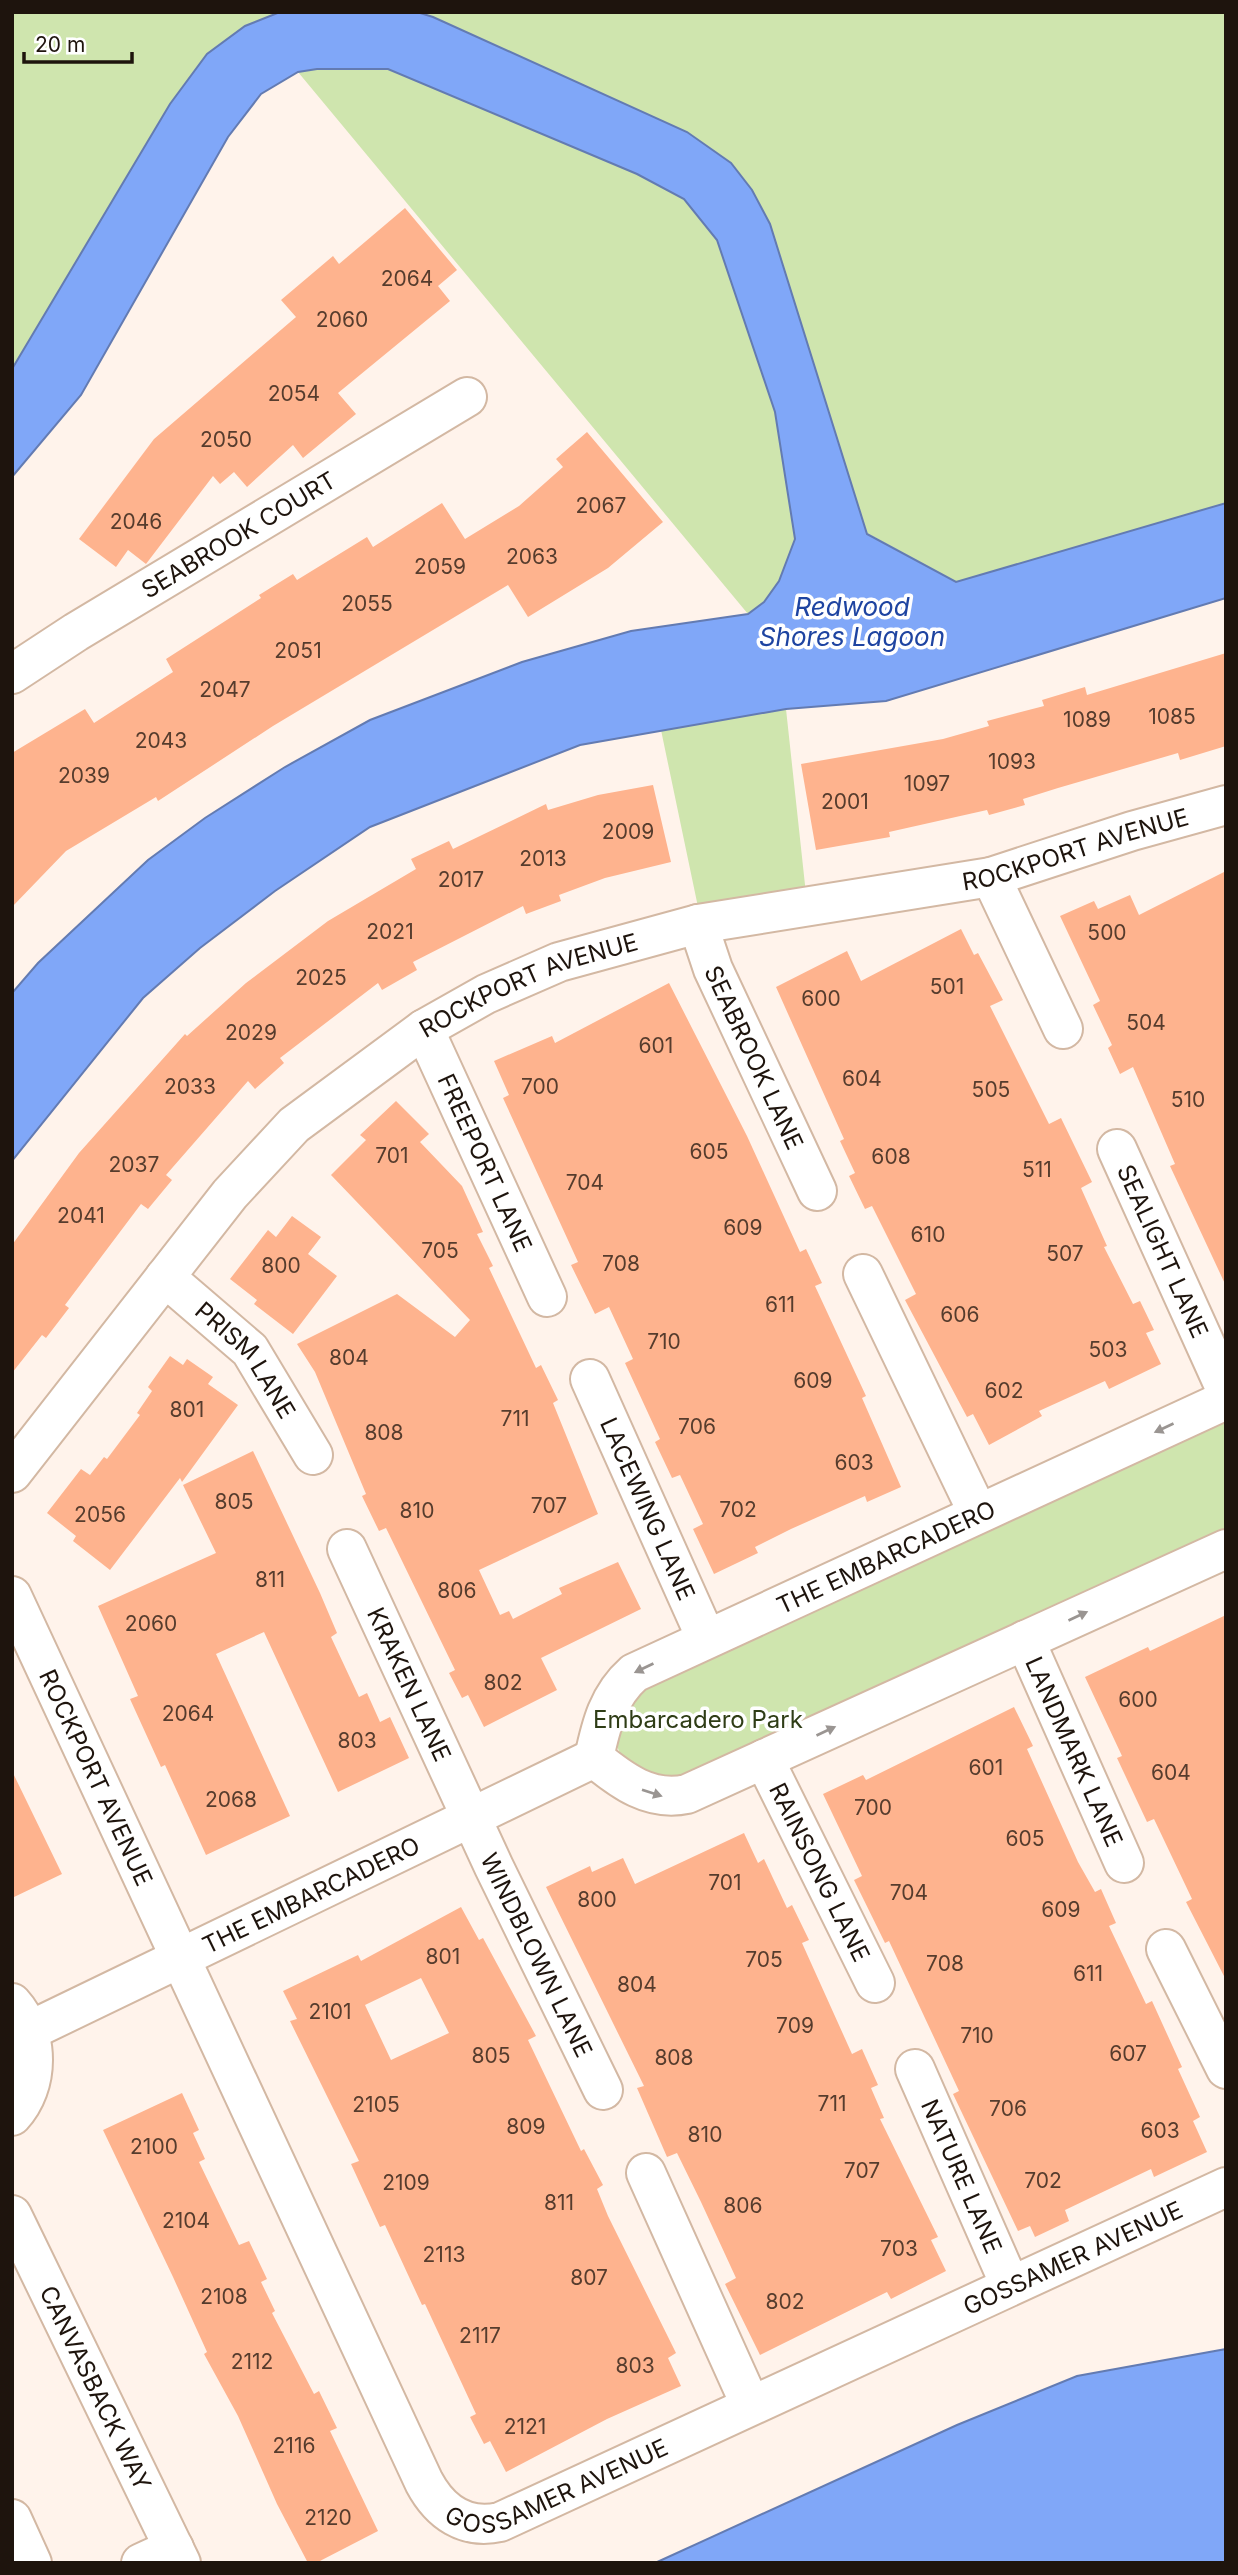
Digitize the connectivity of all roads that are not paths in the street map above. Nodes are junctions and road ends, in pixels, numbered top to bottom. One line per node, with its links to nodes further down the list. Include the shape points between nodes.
1 (467, 397): 2 (street, SEABROOK COURT)
2 (12, 674)
3 (1226, 805): 4 (street, ROCKPORT AVENUE)
4 (991, 877): 5 (street, ROCKPORT AVENUE); 7 (street)
5 (698, 924): 6 (street, ROCKPORT AVENUE, via 559,962); 9 (street, SEABROOK LANE, via 713,969)
6 (424, 1029): 11 (street, ROCKPORT AVENUE, via 294,1125 230,1194); 12 (street, FREEPORT LANE)
7 (1063, 1029)
8 (1117, 1149): 14 (street, SEALIGHT LANE)
9 (817, 1191)
10 (863, 1274): 18 (street)
11 (165, 1277): 16 (street, PRISM LANE, via 250,1350); 17 (street, ROCKPORT AVENUE)
12 (547, 1297)
13 (590, 1379): 22 (street, LACEWING LANE)
14 (1226, 1390)
15 (1226, 1400): 18 (street, THE EMBARCADERO, one-way to 18)
16 (313, 1455)
17 (12, 1473)
18 (978, 1513): 22 (street, THE EMBARCADERO)
19 (347, 1549): 26 (street, KRAKEN LANE)
20 (1226, 1549): 23 (street, one-way to 20)
21 (12, 1596): 29 (street, ROCKPORT AVENUE)
22 (706, 1638): 24 (street, THE EMBARCADERO, one-way to 24, via 625,1681 601,1724)
23 (1025, 1640): 25 (street, one-way to 23); 27 (street, LANDMARK LANE)
24 (594, 1758): 25 (street, one-way to 25, via 620,1780 654,1796 672,1797); 26 (street, THE EMBARCADERO)
25 (764, 1759): 30 (street, RAINSONG LANE)
26 (472, 1818): 29 (street, THE EMBARCADERO); 34 (street, WINDBLOWN LANE)
27 (1124, 1863)
28 (1166, 1949): 33 (street)
29 (181, 1958): 31 (street, THE EMBARCADERO); 40 (street, GOSSAMER AVENUE, via 424,2482 447,2513 470,2524 500,2522)
30 (875, 1983)
31 (21, 2017): 35 (street, via 34,2057 31,2084)
32 (915, 2069): 39 (street, NATURE LANE)
33 (1226, 2069)
34 (603, 2090)
35 (12, 2116)
36 (646, 2173): 40 (street)
37 (1226, 2187): 39 (street, GOSSAMER AVENUE)
38 (12, 2215): 42 (street, CANVASBACK WAY)
39 (1010, 2285): 40 (street, GOSSAMER AVENUE)
40 (750, 2404)
41 (12, 2519): 43 (street)
42 (165, 2558)
43 (33, 2563)

